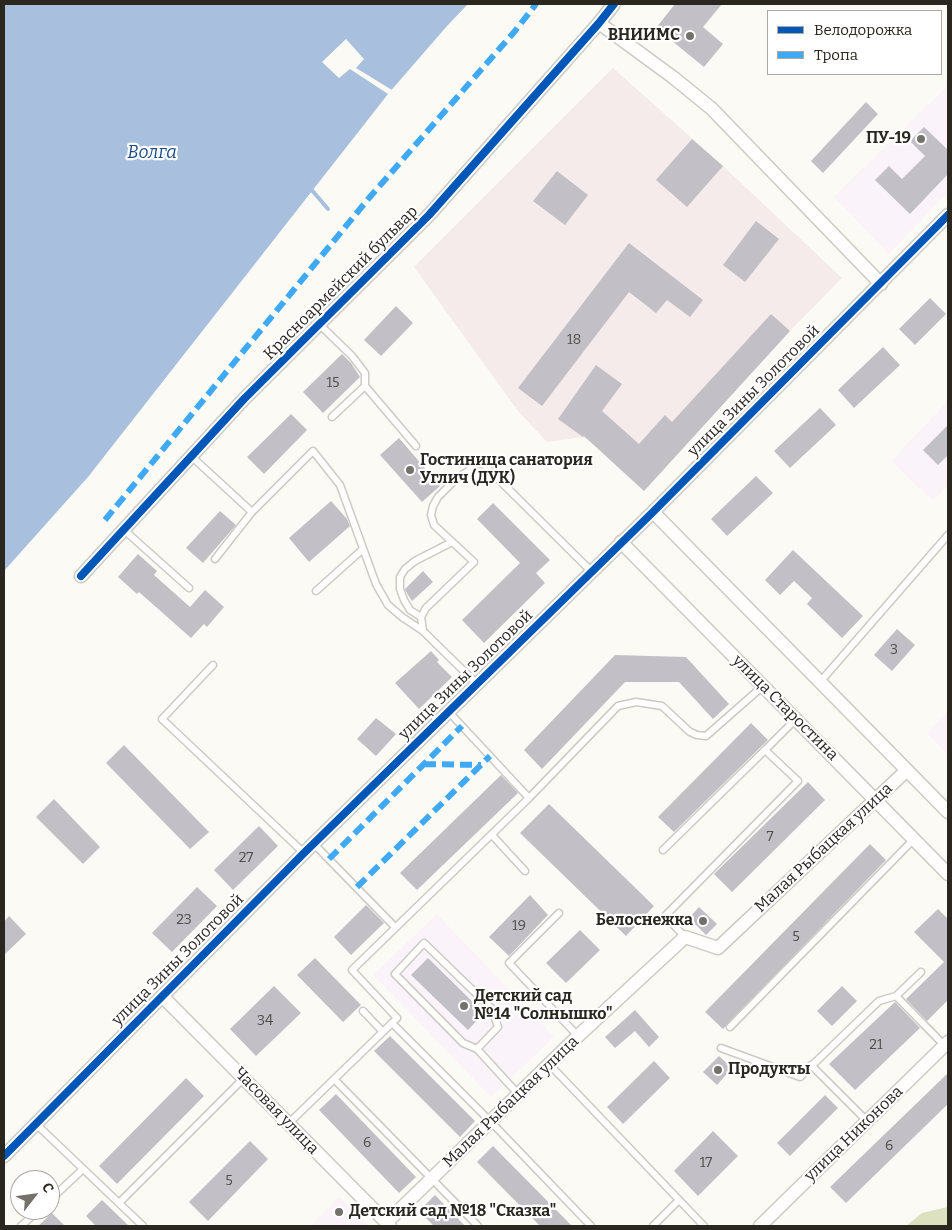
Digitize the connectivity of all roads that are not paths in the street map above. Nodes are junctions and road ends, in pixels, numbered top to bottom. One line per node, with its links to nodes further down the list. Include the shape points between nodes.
1 (614, 4): 2 (street, Красноармейский бульвар)
2 (599, 23): 4 (street, via 712,109); 5 (street, Красноармейский бульвар, via 429,215)
3 (948, 215): 4 (street, улица Зины Золотовой)
4 (881, 284): 11 (street, улица Зины Золотовой)
5 (319, 324): 6 (lane, via 365,373); 9 (street, Красноармейский бульвар)
6 (365, 386): 7 (lane); 8 (lane)
7 (332, 417)
8 (416, 446)
9 (191, 456): 10 (lane); 12 (street, Красноармейский бульвар)
10 (252, 512): 16 (lane, via 313,451 340,485); 17 (lane)
11 (653, 512): 15 (street, улица Зины Золотовой); 25 (street)
12 (124, 530): 19 (street, Красноармейский бульвар); 20 (lane)
13 (948, 535): 25 (lane)
14 (452, 542): 18 (lane, via 434,525 433,506 454,480 481,462); 22 (lane, via 474,562 426,608); 22 (lane, via 415,561 400,577 404,600 410,610)
15 (621, 542): 18 (street, улица Зины Золотовой); 27 (street, улица Старостина)
16 (363, 549): 21 (lane); 23 (lane, via 388,605)
17 (215, 559)
18 (592, 571): 26 (street, улица Зины Золотовой)
19 (81, 576)
20 (189, 588)
21 (316, 591)
22 (421, 617): 23 (lane)
23 (423, 631): 26 (lane)
24 (213, 665): 39 (lane, via 162,719)
25 (820, 682): 31 (street)
26 (476, 684): 28 (street, улица Зины Золотовой)
27 (763, 686): 29 (street, улица Старостина); 32 (lane, via 706,736 690,732 662,706 636,702 618,706)
28 (448, 711): 32 (lane, улица Зины Золотовой); 37 (street, улица Зины Золотовой)
29 (796, 719): 30 (lane); 33 (street, улица Старостина)
30 (765, 750): 38 (lane); 44 (lane, via 798,780 664,916)
31 (907, 770): 33 (street, Малая Рыбацкая улица); 34 (street)
32 (529, 798): 35 (lane)
33 (876, 800): 36 (street, улица Старостина); 44 (street, Малая Рыбацкая улица, via 718,948)
34 (948, 812)
35 (492, 835): 40 (lane); 43 (lane)
36 (914, 839): 41 (street, улица Старостина); 50 (lane)
37 (314, 843): 39 (street, улица Зины Золотовой); 43 (lane)
38 (663, 850)
39 (304, 852): 46 (street, улица Зины Золотовой)
40 (525, 871)
41 (948, 874)
42 (559, 913): 52 (lane, via 509,963)
43 (395, 927): 49 (lane, via 352,970 397,1018)
44 (685, 937): 52 (street, Малая Рыбацкая улица)
45 (921, 972): 47 (lane)
46 (162, 996): 58 (street, Часовая улица); 63 (street, улица Зины Золотовой)
47 (896, 996): 53 (lane); 57 (lane, via 879,1000)
48 (363, 1010): 51 (lane)
49 (392, 1023): 51 (lane); 62 (lane)
50 (730, 1027)
51 (383, 1032): 59 (lane)
52 (578, 1036): 56 (street, Малая Рыбацкая улица)
53 (946, 1044): 61 (street, улица Никонова)
54 (721, 1048): 57 (lane, via 800,1077)
55 (477, 1049): 55 (lane, via 498,1027 492,1008 424,943 395,974 463,1043); 60 (lane)
56 (549, 1064): 60 (street, Малая Рыбацкая улица); 69 (lane)
57 (812, 1065): 61 (lane)
58 (244, 1078): 64 (street, Часовая улица); 70 (lane)
59 (334, 1079): 64 (lane); 67 (lane)
60 (519, 1095): 62 (street, Малая Рыбацкая улица)
61 (867, 1121): 72 (street, улица Никонова)
62 (491, 1122): 67 (street, Малая Рыбацкая улица); 75 (lane)
63 (35, 1123): 65 (street, улица Зины Золотовой); 66 (lane)
64 (288, 1124): 71 (street, Часовая улица)
65 (4, 1156)
66 (83, 1169): 68 (lane); 70 (lane)
67 (431, 1179): 71 (street, Малая Рыбацкая улица); 74 (lane)
68 (60, 1191)
69 (680, 1200): 76 (lane); 77 (lane)
70 (119, 1203): 73 (lane)
71 (388, 1225)
72 (763, 1225)
73 (142, 1226)
74 (478, 1226)
75 (590, 1226)
76 (653, 1226)
77 (704, 1226)

